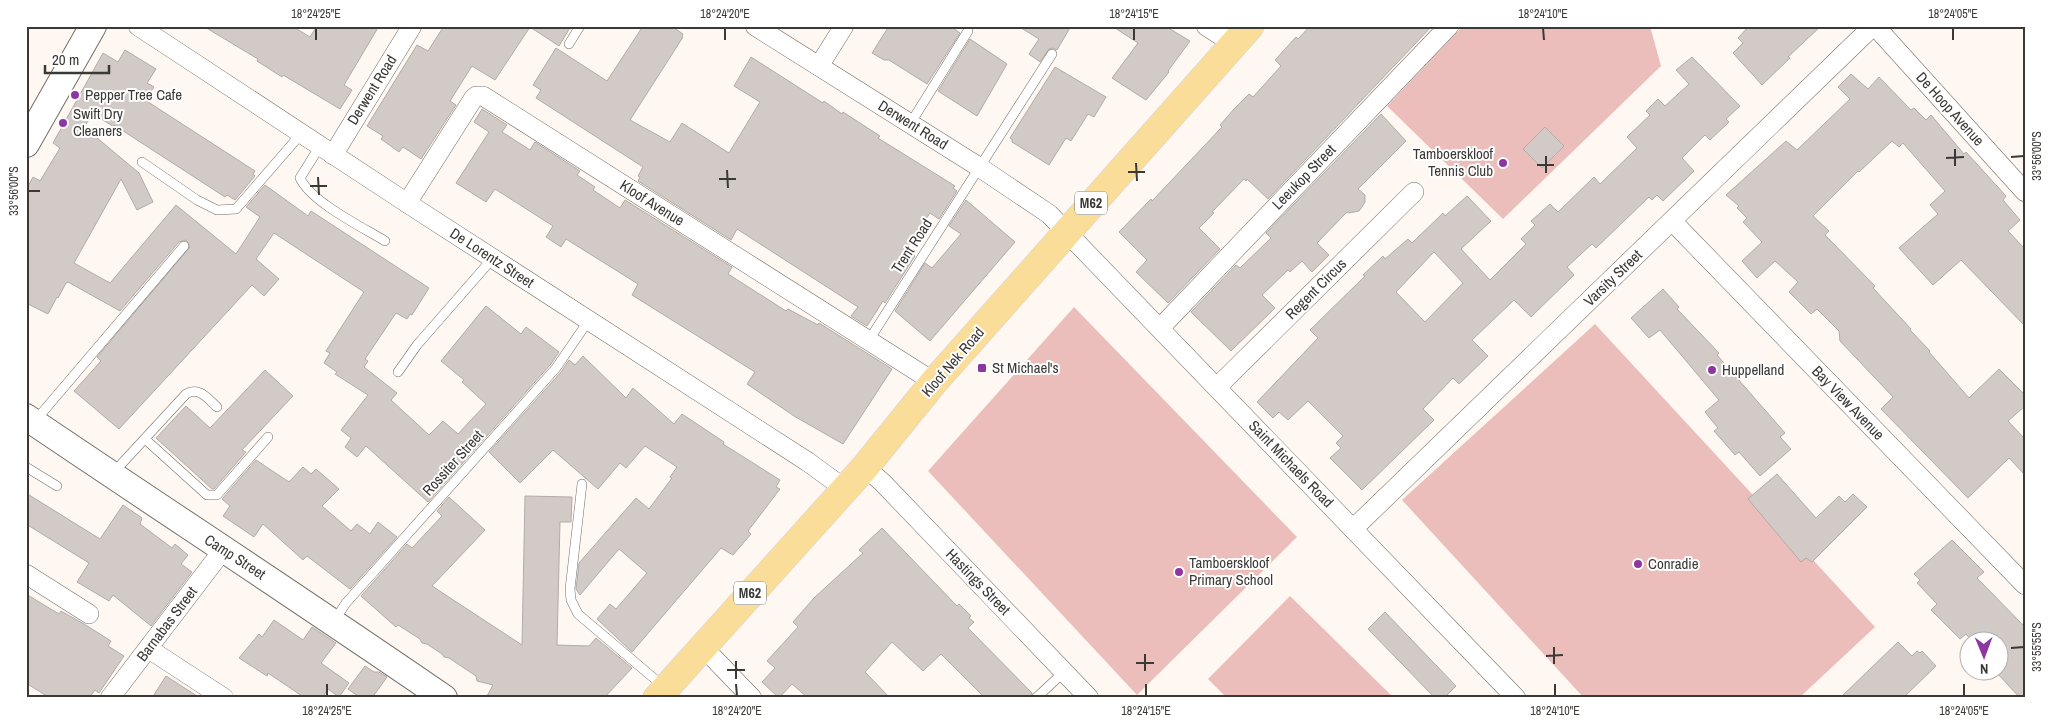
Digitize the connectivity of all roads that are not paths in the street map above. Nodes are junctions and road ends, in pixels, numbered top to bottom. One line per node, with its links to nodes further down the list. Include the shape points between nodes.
1 (93, 26): 17 (street)
2 (138, 26): 16 (street, De Lorentz Street)
3 (412, 26): 18 (street, Derwent Road)
4 (580, 26): 12 (lane)
5 (756, 26): 14 (street, Derwent Road)
6 (844, 26): 14 (street)
7 (1206, 26): 11 (street)
8 (1449, 26): 30 (street, Leeukop Street)
9 (1874, 26): 22 (street, De Hoop Avenue); 24 (street, Varsity Street)
10 (968, 31): 15 (lane)
11 (1242, 35): 25 (main road, Kloof Nek Road / M62)
12 (569, 44)
13 (1052, 54): 20 (lane, Trent Road)
14 (819, 66): 15 (street, Derwent Road)
15 (910, 124): 20 (street, Derwent Road)
16 (301, 134): 18 (street, De Lorentz Street); 19 (lane, via 236,209 217,210)
17 (26, 144)
18 (326, 150): 23 (street, De Lorentz Street); 26 (lane, via 300,178 304,188)
19 (142, 162)
20 (979, 167): 25 (street, Derwent Road, via 1049,214); 31 (lane, Trent Road)
21 (1414, 192): 34 (street, Regent Circus)
22 (2025, 192)
23 (407, 203): 28 (street, De Lorentz Street); 31 (street, Kloof Avenue, via 473,99 483,96)
24 (1672, 221): 45 (street, Varsity Street); 48 (street, Bay View Avenue)
25 (1066, 231): 30 (street, Saint Michaels Road); 33 (main road, Kloof Nek Road / M62)
26 (385, 241)
27 (184, 246): 36 (lane)
28 (493, 258): 29 (street, De Lorentz Street); 32 (lane, via 417,345)
29 (589, 320): 44 (street, De Lorentz Street); 50 (lane, Rossiter Street, via 556,368 346,603)
30 (1160, 328): 34 (street, Saint Michaels Road)
31 (869, 340): 33 (street, Kloof Avenue)
32 (398, 372)
33 (934, 382): 40 (main road, Kloof Nek Road / M62)
34 (1217, 387): 45 (street, Saint Michaels Road)
35 (218, 407): 38 (lane, via 192,390)
36 (30, 419): 41 (street, Camp Street)
37 (268, 437): 38 (lane, via 217,495 212,496)
38 (145, 439): 41 (lane)
39 (26, 467): 43 (lane)
40 (865, 467): 44 (main road, Kloof Nek Road / M62); 53 (street, Hastings Street)
41 (112, 475): 46 (street, Camp Street)
42 (582, 484): 54 (lane, via 571,600 578,614)
43 (57, 486)
44 (845, 489): 51 (main road, Kloof Nek Road / M62)
45 (1353, 529): 61 (street, Saint Michaels Road)
46 (223, 550): 50 (street, Camp Street); 52 (street, Barnabas Street)
47 (26, 574): 49 (street)
48 (2025, 585)
49 (89, 614)
50 (333, 622): 57 (street, Camp Street)
51 (702, 646): 54 (main road, Kloof Nek Road / M62); 58 (street)
52 (149, 649): 55 (street, Barnabas Street); 56 (street)
53 (1064, 672): 59 (lane); 60 (street, Hastings Street)
54 (661, 693)
55 (110, 698)
56 (224, 698)
57 (444, 698)
58 (752, 698)
59 (1036, 698)
60 (1089, 698)
61 (1516, 698)

